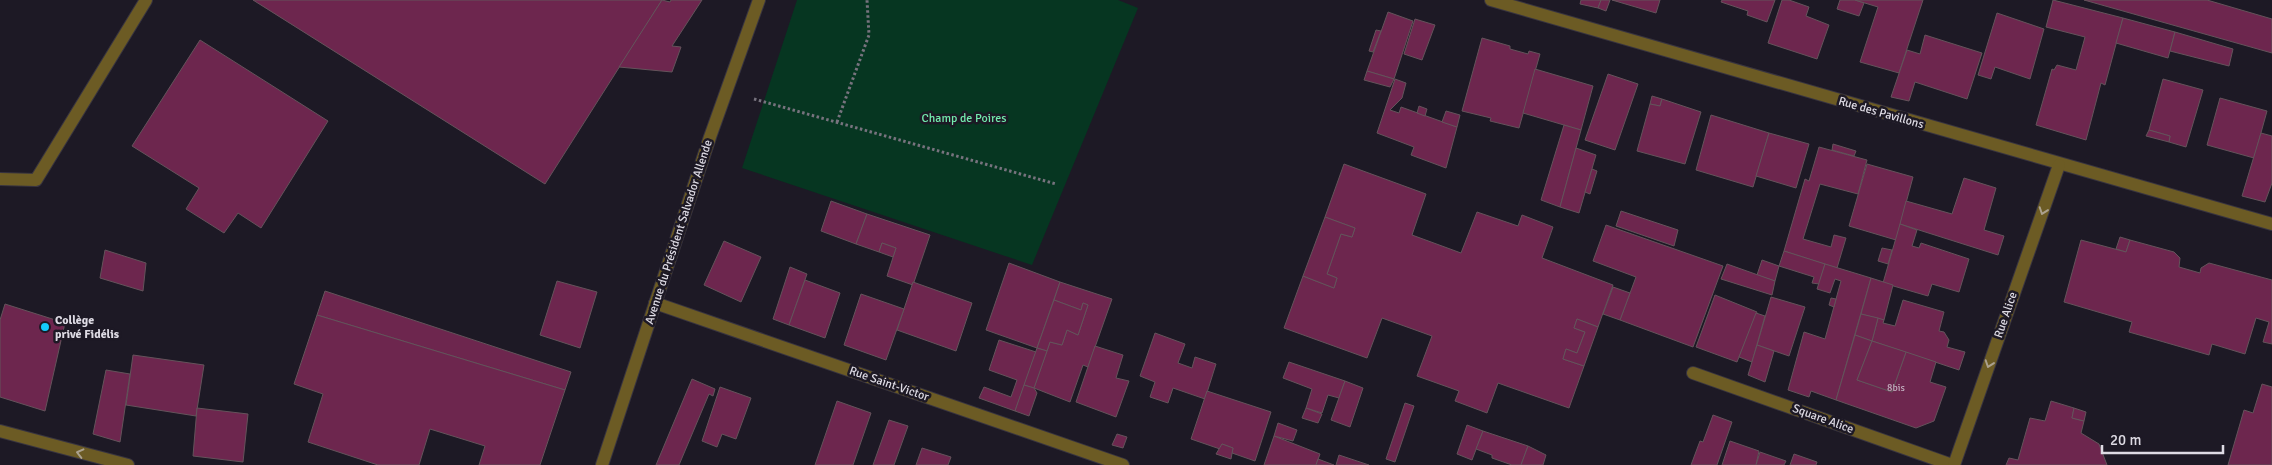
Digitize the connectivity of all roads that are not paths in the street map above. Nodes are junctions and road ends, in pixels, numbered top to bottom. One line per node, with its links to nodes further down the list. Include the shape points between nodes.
1 (146, 0): 5 (street, via 36,180)
2 (759, 0): 7 (street, Avenue du Président Salvador Allende)
3 (1491, 0): 4 (street, Rue des Pavillons)
4 (2059, 165): 6 (street, Rue des Pavillons); 13 (street, Rue Alice, one-way to 13)
5 (0, 179)
6 (2272, 224)
7 (655, 303): 11 (street, Avenue du Président Salvador Allende); 12 (street, Rue Saint-Victor)
8 (1693, 373): 13 (street, Square Alice)
9 (0, 431): 10 (street, one-way to 9)
10 (128, 465)
11 (602, 465)
12 (1123, 465)
13 (1953, 465)

